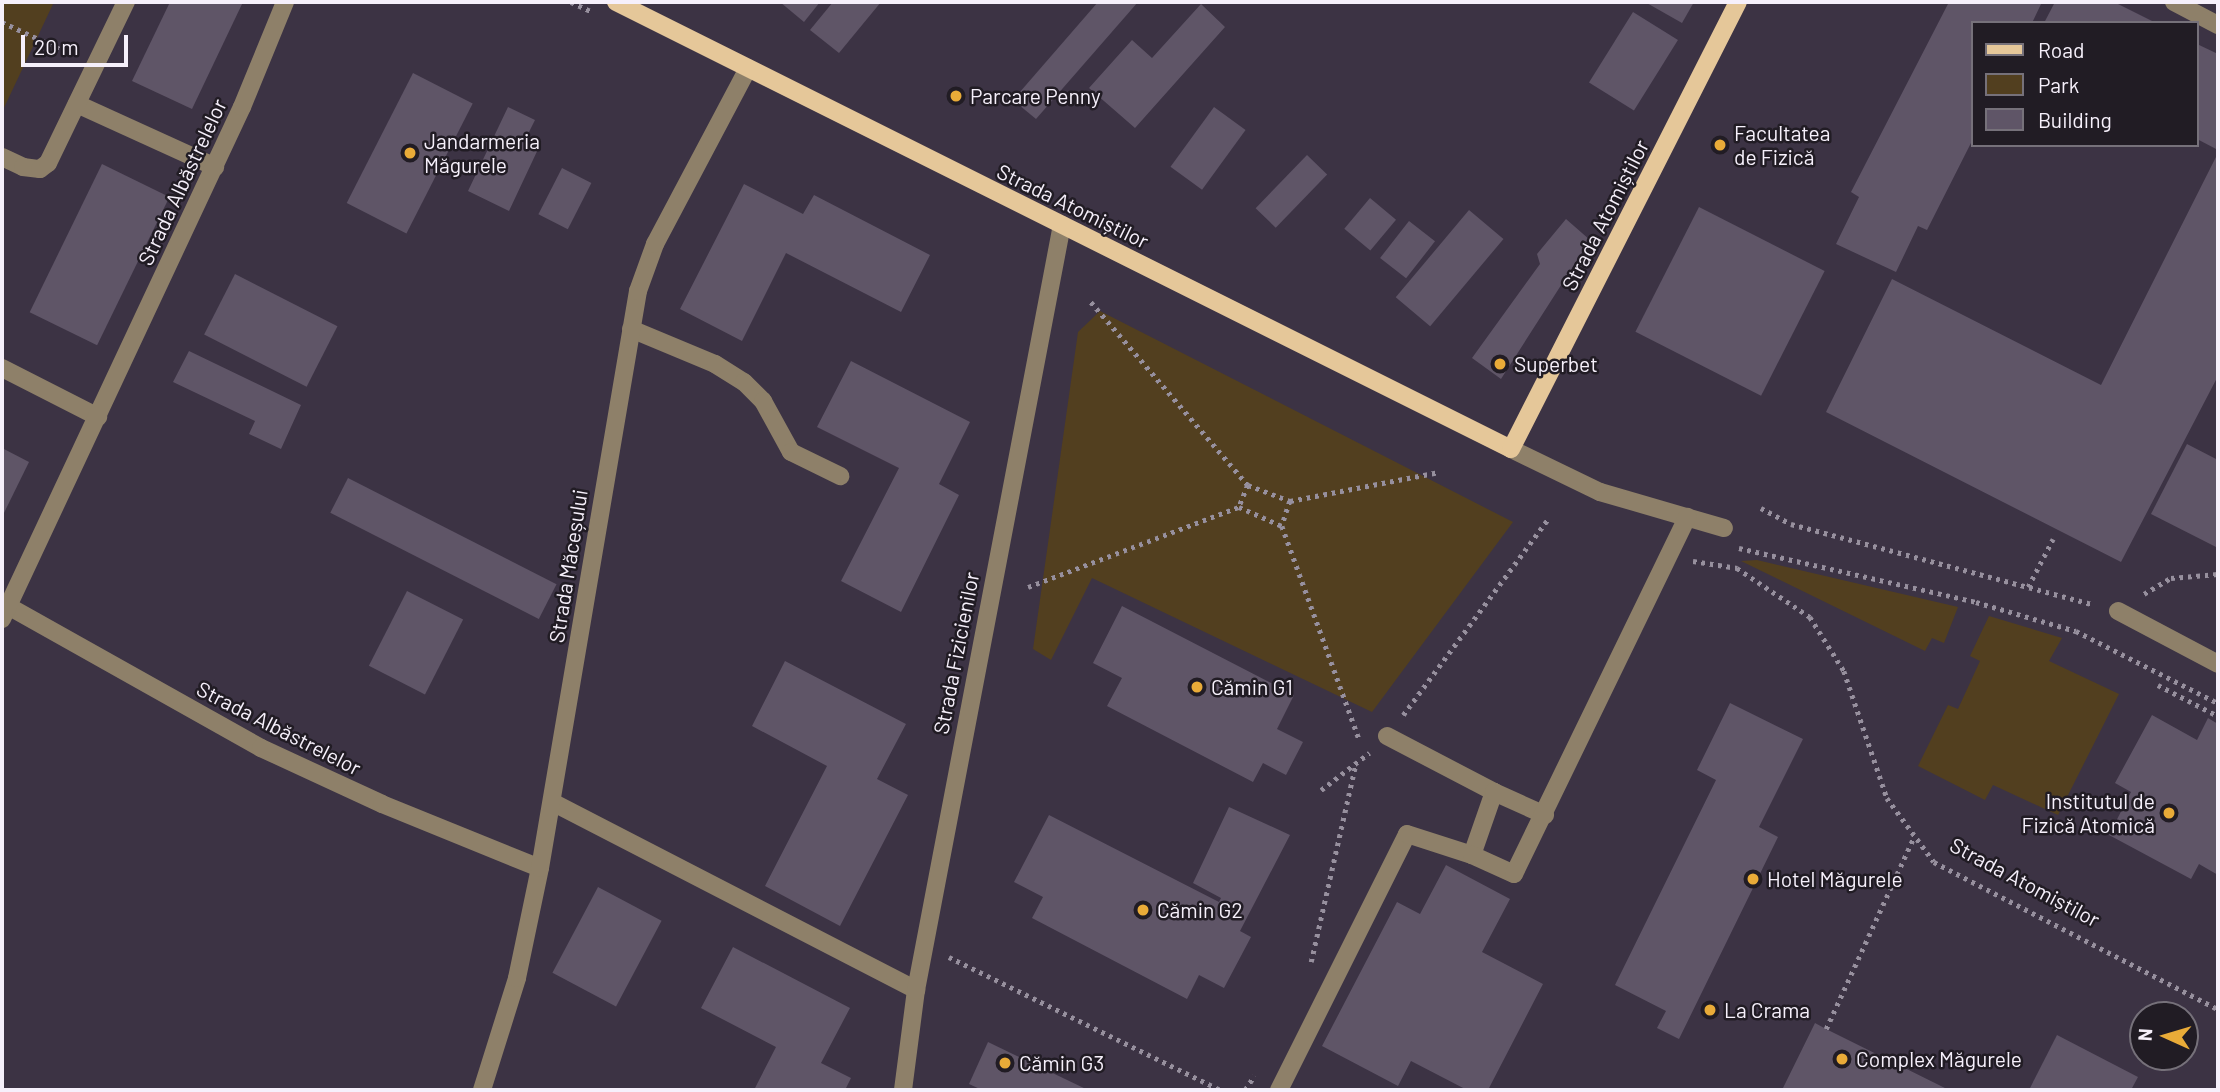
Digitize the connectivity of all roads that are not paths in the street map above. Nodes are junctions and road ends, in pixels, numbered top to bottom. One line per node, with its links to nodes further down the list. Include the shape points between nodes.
1 (126, 2): 8 (street)
2 (285, 2): 10 (street, Strada Albăstrelelor)
3 (616, 2): 7 (main road, Strada Atomiștilor)
4 (1738, 2): 15 (main road, Strada Atomiștilor)
5 (2174, 2): 6 (street)
6 (2218, 24)
7 (748, 68): 11 (main road, Strada Atomiștilor); 12 (street, Strada Măceșului, via 655,244)
8 (77, 104): 9 (street, via 48,163 40,169); 10 (street)
9 (2, 157)
10 (215, 167): 14 (street, Strada Albăstrelelor)
11 (1062, 225): 15 (main road, Strada Atomiștilor); 28 (street, Strada Fizicienilor)
12 (631, 329): 16 (street, via 715,364 744,382 763,401 791,452); 24 (street, Strada Măceșului)
13 (2, 368): 14 (street)
14 (98, 417): 20 (street, Strada Albăstrelelor)
15 (1511, 449): 17 (street, Strada Atomiștilor, via 1600,492)
16 (840, 476)
17 (1687, 517): 18 (street, Strada Atomiștilor); 25 (street)
18 (1724, 528)
19 (2118, 611): 21 (street)
20 (5, 612): 27 (street, Strada Albăstrelelor, via 261,748 382,804)
21 (2218, 664)
22 (1387, 736): 23 (street)
23 (1494, 792): 25 (street); 26 (street)
24 (552, 802): 27 (street, Strada Măceșului); 28 (street)
25 (1545, 815): 26 (street, via 1514,874)
26 (1472, 855): 31 (street, via 1407,834)
27 (540, 868): 29 (street, Strada Măceșului, via 517,978)
28 (916, 990): 30 (street, Strada Fizicienilor)
29 (482, 1090)
30 (903, 1090)
31 (1279, 1090)

